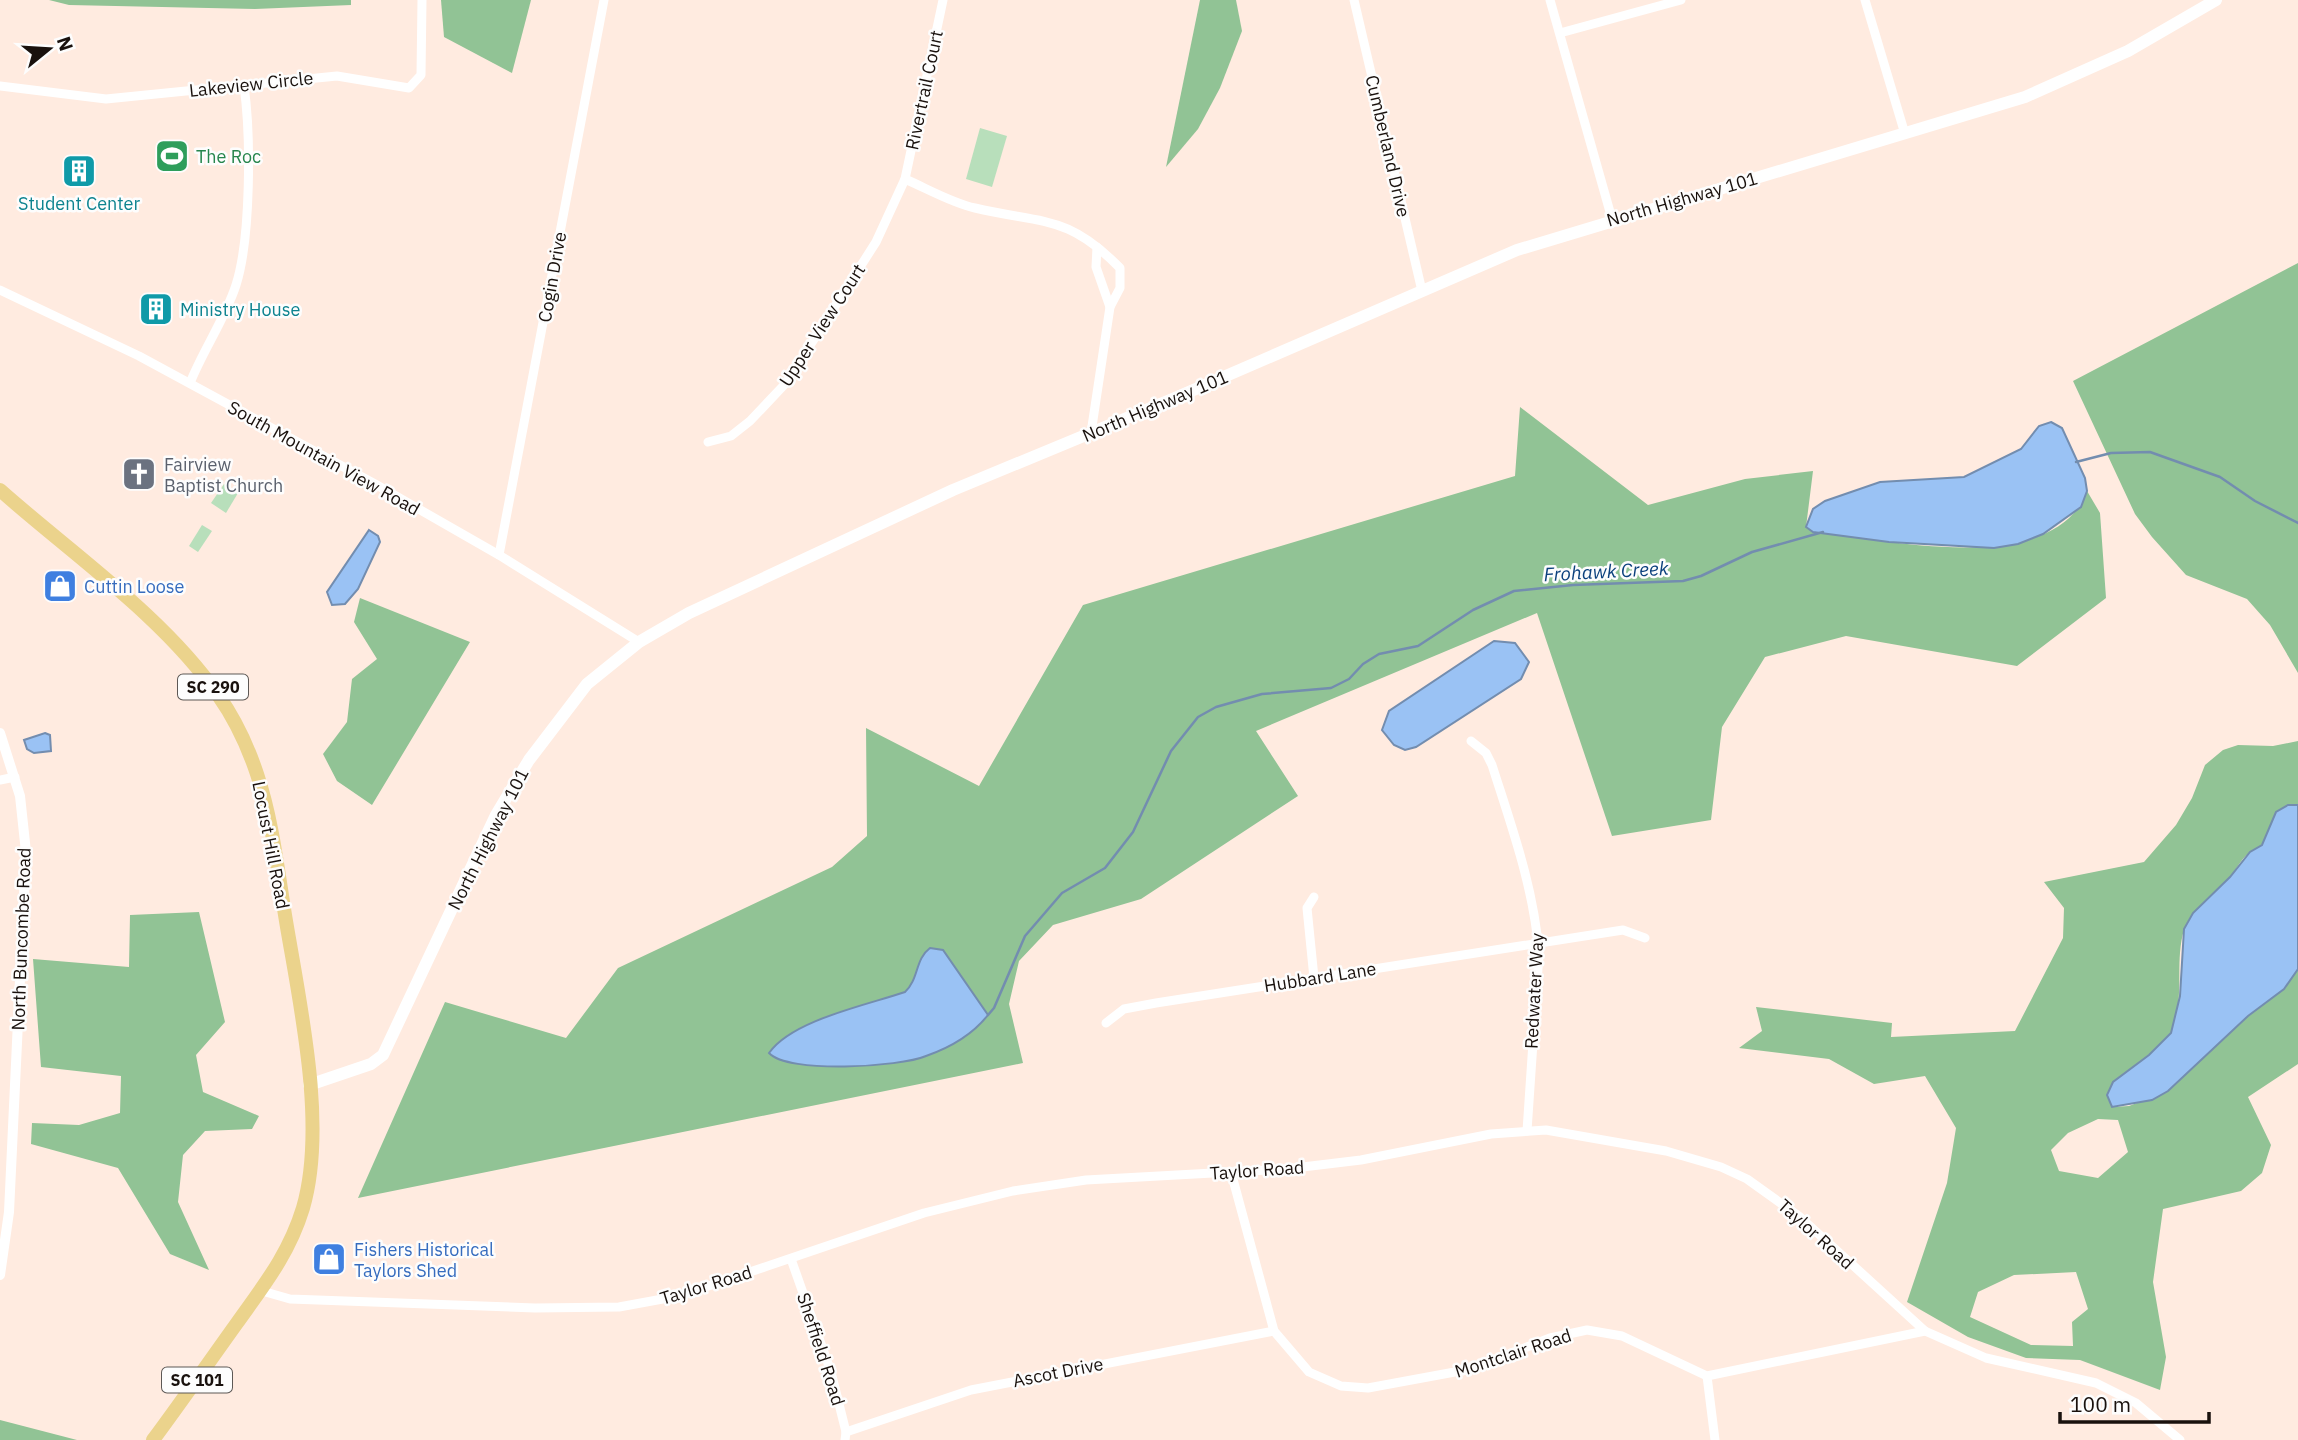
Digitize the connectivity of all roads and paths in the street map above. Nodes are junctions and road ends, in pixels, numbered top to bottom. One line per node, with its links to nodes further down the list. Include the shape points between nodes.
1 (422, 0): 11 (street, Lakeview Circle, via 422,70 413,86 400,88 337,76)
2 (604, 0): 23 (street, Cogin Drive)
3 (943, 0): 13 (street, Rivertrail Court)
4 (1354, 0): 17 (street, Cumberland Drive)
5 (1550, 0): 9 (street)
6 (1681, 0): 9 (street)
7 (1865, 0): 12 (street)
8 (2216, 0): 12 (main road, North Highway 101, via 2065,81)
9 (1560, 33): 14 (street)
10 (0, 86): 11 (street, Lakeview Circle, via 106,99)
11 (244, 86): 19 (street, via 245,238 240,267 231,297)
12 (1905, 134): 14 (main road, North Highway 101)
13 (905, 179): 15 (street, via 973,208 1065,226); 21 (street, Upper View Court, via 876,242 786,383 751,421 731,436)
14 (1612, 219): 17 (main road, North Highway 101, via 1517,250)
15 (1097, 247): 18 (street, via 1096,267); 18 (street, via 1120,268 1120,288)
16 (0, 290): 19 (street, South Mountain View Road)
17 (1422, 291): 20 (main road, North Highway 101)
18 (1110, 307): 20 (street)
19 (190, 383): 23 (street, South Mountain View Road)
20 (1091, 433): 24 (main road, North Highway 101, via 890,517 689,613)
21 (708, 442)
22 (0, 490): 34 (main road, Locust Hill Road / SC 290, via 164,633 193,662 235,721 257,775 275,850)
23 (499, 555): 24 (street, South Mountain View Road)
24 (639, 642): 34 (main road, North Highway 101, via 569,703 515,782 383,1055 371,1064)
25 (0, 733): 27 (street, North Buncombe Road)
26 (1471, 741): 31 (street, Redwater Way, via 1492,765 1528,879)
27 (15, 777): 28 (street); 38 (street, North Buncombe Road, via 26,852 10,1203)
28 (0, 780)
29 (1314, 897): 32 (street, via 1307,908)
30 (1645, 938): 31 (street, Hubbard Lane, via 1623,930)
31 (1538, 942): 32 (street, Hubbard Lane); 35 (street, Redwater Way)
32 (1314, 978): 33 (street, Hubbard Lane, via 1124,1009)
33 (1106, 1023)
34 (309, 1085): 39 (main road, Locust Hill Road / SC 101, via 312,1154 303,1208 280,1264)
35 (1527, 1130): 36 (street, Taylor Road, via 1361,1160); 41 (street, Taylor Road, via 1654,1148 1747,1179 1800,1217)
36 (1231, 1172): 37 (street, Taylor Road, via 1086,1180 1013,1191 924,1213); 40 (street, Montclair Road)
37 (791, 1259): 39 (street, Taylor Road, via 662,1300 600,1309 290,1300); 43 (street, Sheffield Road, via 831,1372)
38 (0, 1275)
39 (262, 1291): 44 (main road, SC 101)
40 (1274, 1331): 42 (street, Montclair Road, via 1309,1372 1353,1388 1471,1369 1550,1338 1587,1330 1622,1336); 43 (street, Ascot Drive, via 971,1390)
41 (1925, 1331): 42 (street); 46 (street, Taylor Road, via 1986,1358 2096,1383 2141,1407)
42 (1707, 1376): 45 (street)
43 (846, 1436)
44 (153, 1440)
45 (1716, 1440)
46 (2180, 1440)

